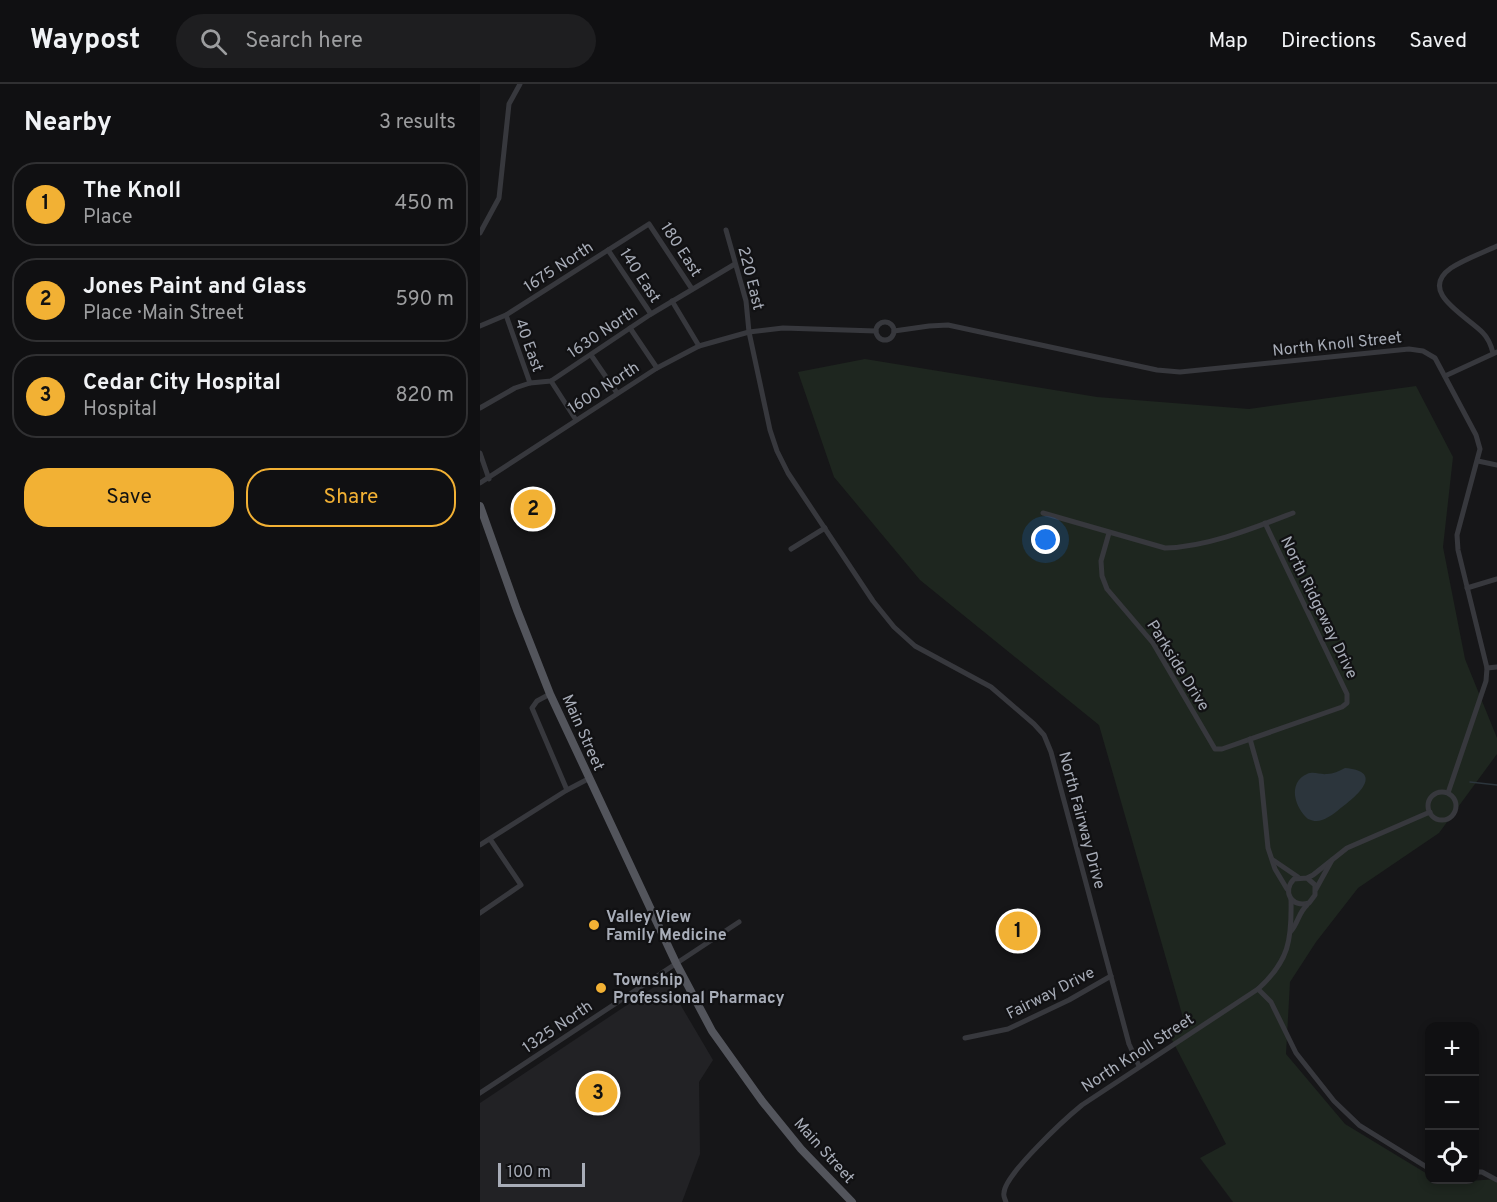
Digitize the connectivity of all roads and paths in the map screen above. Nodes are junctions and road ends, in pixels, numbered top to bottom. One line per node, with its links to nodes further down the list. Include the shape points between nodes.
1 (520, 84): 4 (street, via 509,104 500,198)
2 (649, 224): 6 (street, 1675 North); 8 (street, 180 East)
3 (726, 230): 7 (street, 220 East)
4 (480, 233)
5 (1497, 246): 18 (street, via 1453,267 1443,275 1440,288 1443,300 1488,338)
6 (608, 250): 10 (street, 140 East); 11 (street, 1675 North)
7 (735, 264): 8 (street, 1630 North); 16 (street, 220 East, via 746,301)
8 (692, 289): 9 (street, 1630 North)
9 (672, 302): 10 (street, 1630 North); 17 (street)
10 (651, 314): 13 (street, 1630 North)
11 (506, 315): 12 (street, 1675 North); 23 (street, 40 East)
12 (480, 326)
13 (630, 328): 19 (street, 1630 North); 20 (street)
14 (876, 331): 15 (street, North Knoll Street, via 878,325 887,322); 15 (street, North Knoll Street, via 879,339 885,341); 16 (street, North Knoll Street, via 783,328)
15 (894, 331): 21 (street, North Knoll Street, via 948,325 1180,372 1409,349 1434,358)
16 (749, 332): 17 (street, 1600 North); 36 (street, North Fairway Drive, via 777,451)
17 (699, 346): 20 (street, 1600 North)
18 (1495, 352): 21 (street)
19 (591, 355): 22 (street, 1630 North); 24 (street)
20 (657, 368): 24 (street, 1600 North)
21 (1445, 376): 28 (street, North Knoll Street, via 1476,435)
22 (551, 381): 23 (street, 1630 North); 26 (street)
23 (530, 383): 25 (street, 1630 North)
24 (617, 393): 26 (street, 1600 North)
25 (480, 408)
26 (576, 420): 30 (street, 1600 North)
27 (480, 453): 30 (street)
28 (1478, 461): 29 (street); 40 (street, North Knoll Street, via 1457,535)
29 (1497, 465)
30 (489, 479): 31 (street, 1600 North)
31 (480, 483)
32 (480, 506): 43 (main road, Main Street)
33 (1043, 513): 37 (street)
34 (1293, 513): 35 (street)
35 (1265, 523): 37 (street, via 1186,547 1165,548); 44 (street, North Ridgeway Drive, via 1347,694 1347,703)
36 (825, 528): 38 (street); 63 (street, North Fairway Drive, via 894,627 915,646 991,687 1044,735)
37 (1109, 533): 44 (street, Parkside Drive, via 1101,561 1107,589 1153,643 1215,749)
38 (792, 549)
39 (1497, 579): 40 (street)
40 (1467, 588): 42 (street, North Knoll Street)
41 (1497, 667): 42 (street)
42 (1487, 668): 47 (street, North Knoll Street)
43 (550, 694): 45 (main road, Main Street); 46 (street, via 532,708)
44 (1250, 739): 51 (street, North Knoll Street, via 1261,778 1268,848)
45 (588, 779): 46 (street); 62 (main road, Main Street)
46 (567, 790): 49 (street)
47 (1448, 793): 48 (street, North Knoll Street, via 1432,796); 48 (street, North Knoll Street, via 1455,800 1453,814 1444,820)
48 (1430, 812): 52 (street, North Knoll Street, via 1347,848)
49 (490, 839): 50 (street); 59 (street, via 521,885)
50 (480, 845)
51 (1274, 860): 53 (street); 56 (street, North Knoll Street)
52 (1332, 860): 54 (street, North Knoll Street); 55 (street, North Knoll Street)
53 (1299, 877): 54 (street); 56 (street, via 1291,882)
54 (1307, 878): 55 (street)
55 (1316, 889): 58 (street, North Knoll Street)
56 (1288, 891): 57 (street, North Knoll Street)
57 (1291, 899): 58 (street, via 1298,904); 61 (street, North Knoll Street)
58 (1309, 903): 61 (street, North Knoll Street)
59 (480, 913)
60 (739, 922): 62 (street, 1325 North)
61 (1291, 932): 64 (street, North Knoll Street, via 1275,974)
62 (676, 963): 67 (street, 1325 North); 71 (main road, Main Street, via 712,1031 761,1100)
63 (1111, 976): 65 (street, Fairway Drive, via 1008,1029); 66 (street, North Fairway Drive, via 1129,1044)
64 (1258, 989): 66 (street, North Knoll Street); 68 (street, via 1271,1002 1296,1053 1334,1101 1359,1125)
65 (965, 1038)
66 (1139, 1066): 72 (street, North Knoll Street, via 1068,1117 1010,1176 1003,1192)
67 (480, 1093)
68 (1425, 1166)
69 (1479, 1172): 70 (street)
70 (1497, 1180)
71 (852, 1202)
72 (1006, 1202)

